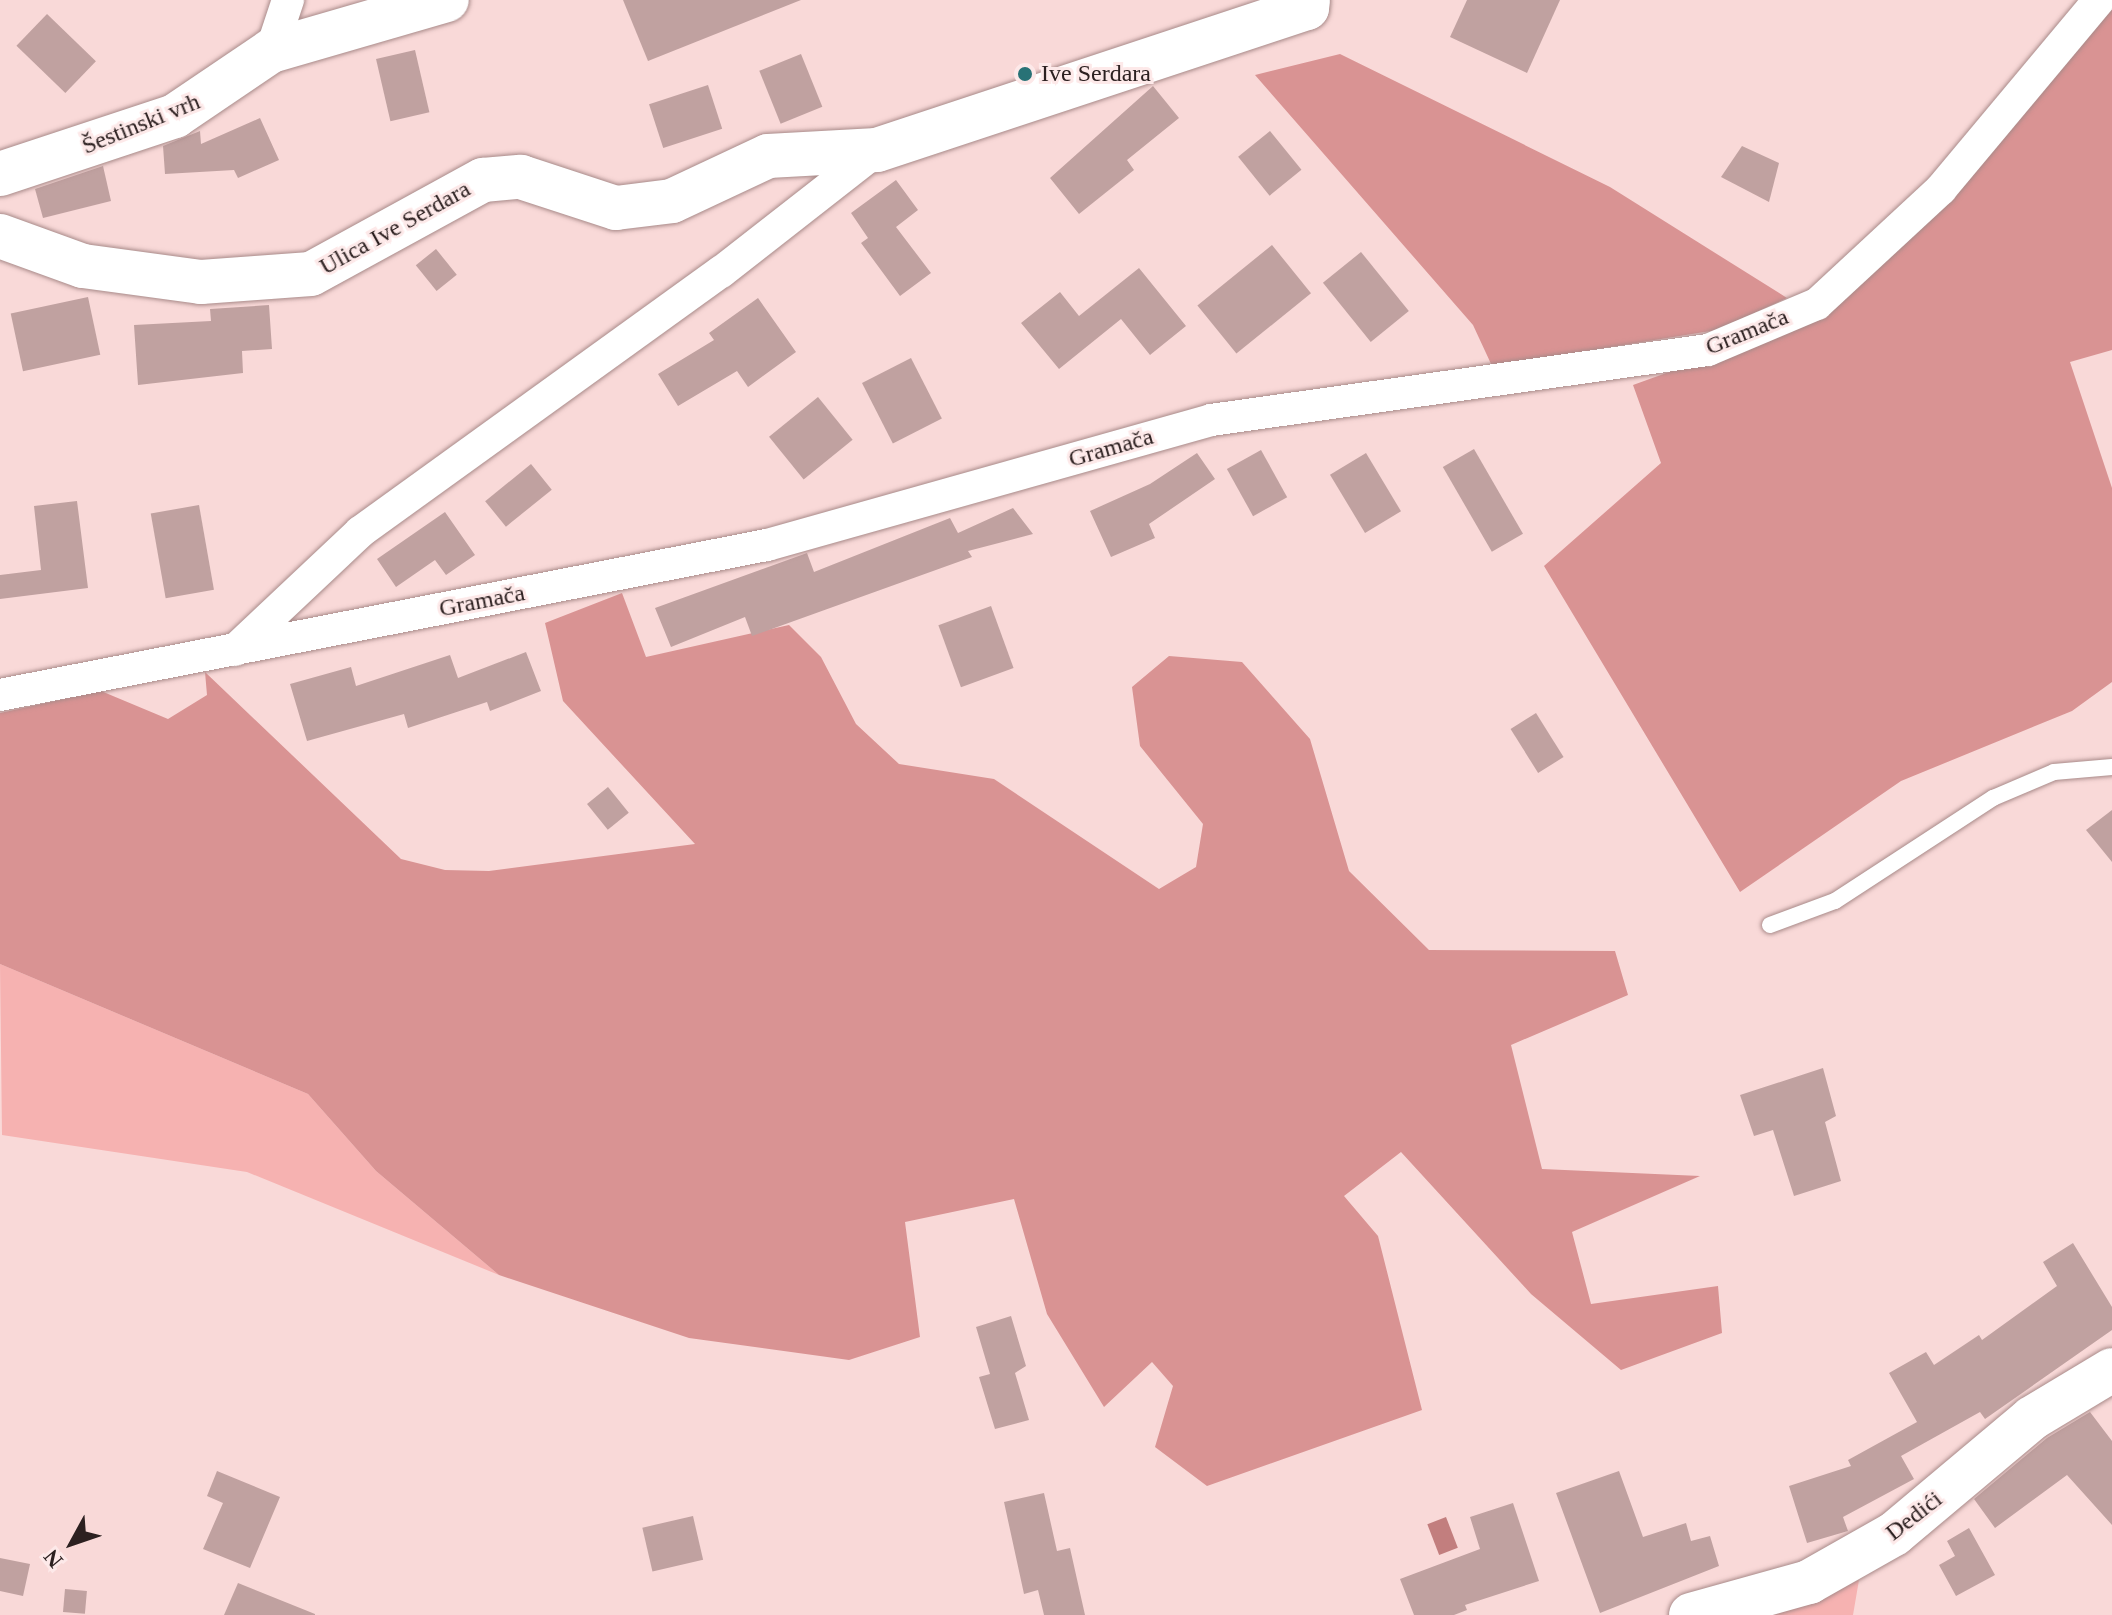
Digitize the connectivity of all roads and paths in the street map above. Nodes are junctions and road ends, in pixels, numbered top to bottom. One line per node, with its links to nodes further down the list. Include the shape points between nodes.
1 (288, 0): 5 (street)
2 (447, 0): 5 (street, Šestinski vrh)
3 (2099, 0): 9 (street, Gramača, via 1941,189 1817,304 1708,350 1211,420 767,545)
4 (1315, 3): 6 (street, Ulica Ive Serdara)
5 (271, 51): 7 (street, Šestinski vrh, via 175,116)
6 (877, 150): 8 (street, Ulica Ive Serdara, via 768,156 672,201 638,207 616,208 521,177 483,180 338,265 289,278 201,282 118,271 22,249); 9 (street, Ulica Ive Serdara, via 721,272 360,532)
7 (0, 174)
8 (0, 236)
9 (233, 652): 10 (street, Gramača)
10 (0, 695)
11 (2112, 767): 12 (lane, via 2054,772 1993,798 1835,901)
12 (1770, 925)
13 (2112, 1370): 14 (street, Dedići, via 2032,1418 1894,1534 1809,1582)
14 (1691, 1615)

